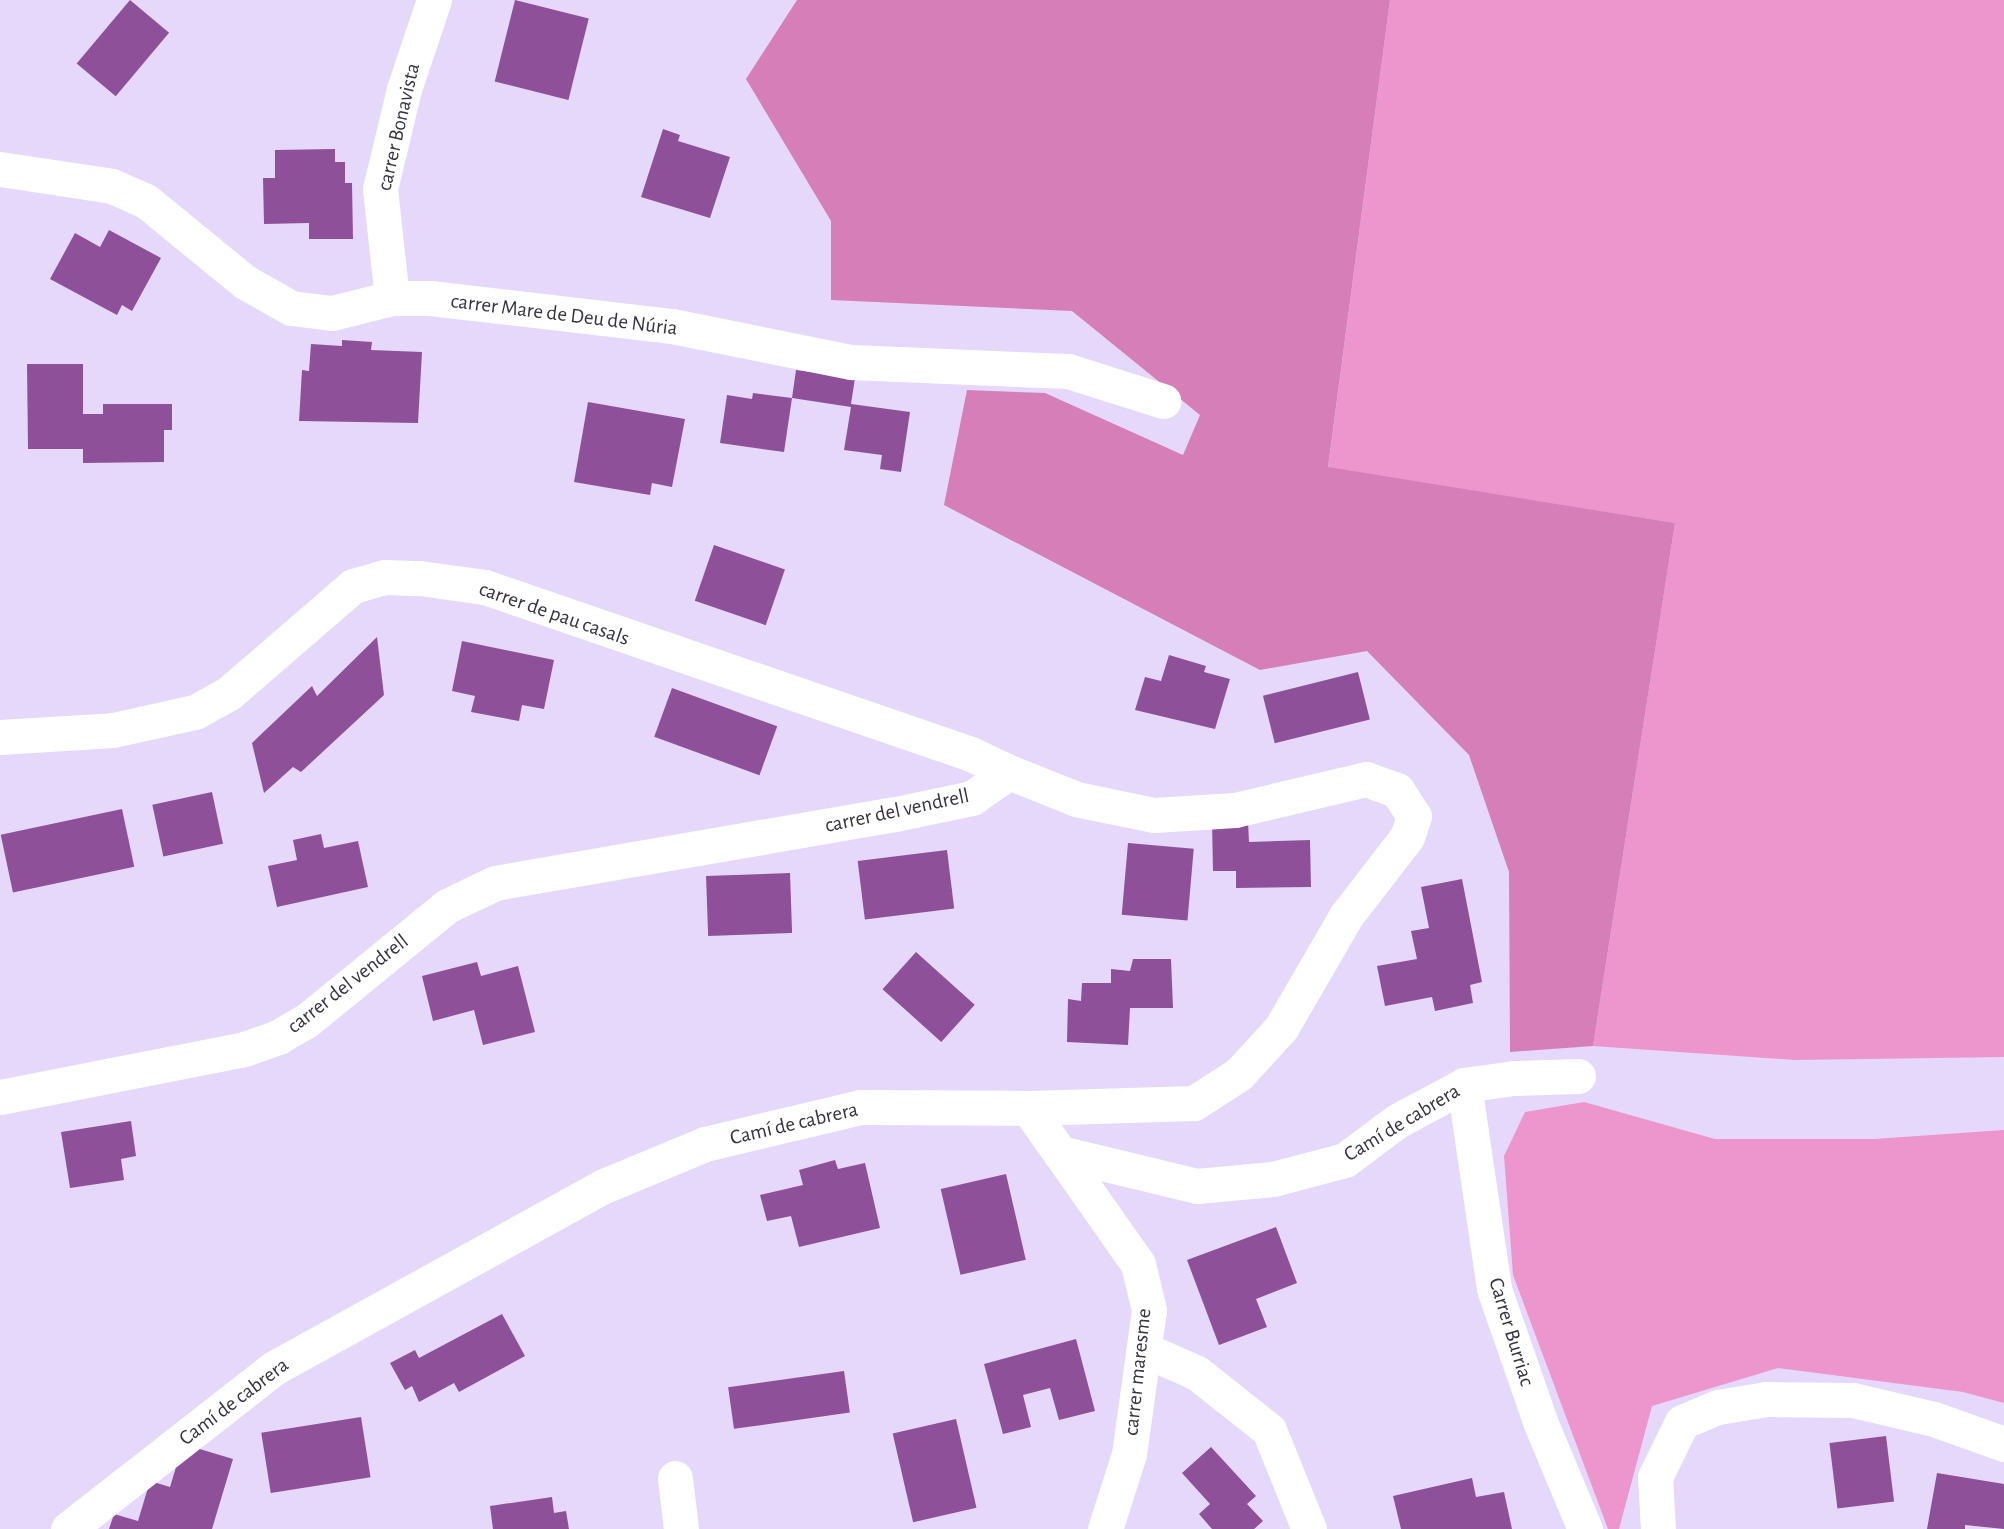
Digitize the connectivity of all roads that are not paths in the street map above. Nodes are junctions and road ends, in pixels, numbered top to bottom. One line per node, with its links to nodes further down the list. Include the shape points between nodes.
1 (434, 0): 3 (street, carrer Bonavista, via 404,89 380,188)
2 (0, 169): 3 (street, carrer Mare de Deu de Núria, via 112,186 146,201 237,276 291,308 332,313)
3 (392, 298): 4 (street, carrer Mare de Deu de Núria, via 430,298 671,326 851,362 1068,371)
4 (1163, 401)
5 (0, 737): 6 (street, carrer de pau casals, via 113,730 195,712 229,693 353,586 384,577 420,578 485,587 971,754)
6 (1009, 772): 9 (street, carrer del vendrell, via 972,798 495,883 447,906 306,1021 278,1037 244,1049); 10 (street, via 1076,799 1154,814 1235,810 1366,779 1398,790 1414,816 1407,837 1346,916 1281,1028 1238,1074 1194,1103)
7 (1578, 1076): 8 (street, Camí de cabrera)
8 (1464, 1085): 11 (street, Camí de cabrera, via 1398,1121 1345,1160 1273,1179 1197,1186); 19 (street, Carrer Burriac, via 1494,1289 1541,1424)
9 (0, 1097)
10 (1028, 1108): 11 (street); 15 (street, Camí de cabrera, via 860,1107 705,1144 604,1186 274,1368)
11 (1060, 1153): 12 (street, carrer maresme, via 1138,1264 1149,1310)
12 (1145, 1350): 17 (street, carrer maresme, via 1129,1454); 18 (street, via 1197,1373 1269,1430)
13 (2004, 1444): 20 (street, via 1934,1419 1853,1400 1766,1399 1718,1407 1682,1423 1660,1466 1655,1477)
14 (675, 1478): 16 (street)
15 (68, 1529)
16 (681, 1529)
17 (1105, 1529)
18 (1309, 1529)
19 (1585, 1529)
20 (1658, 1529)

